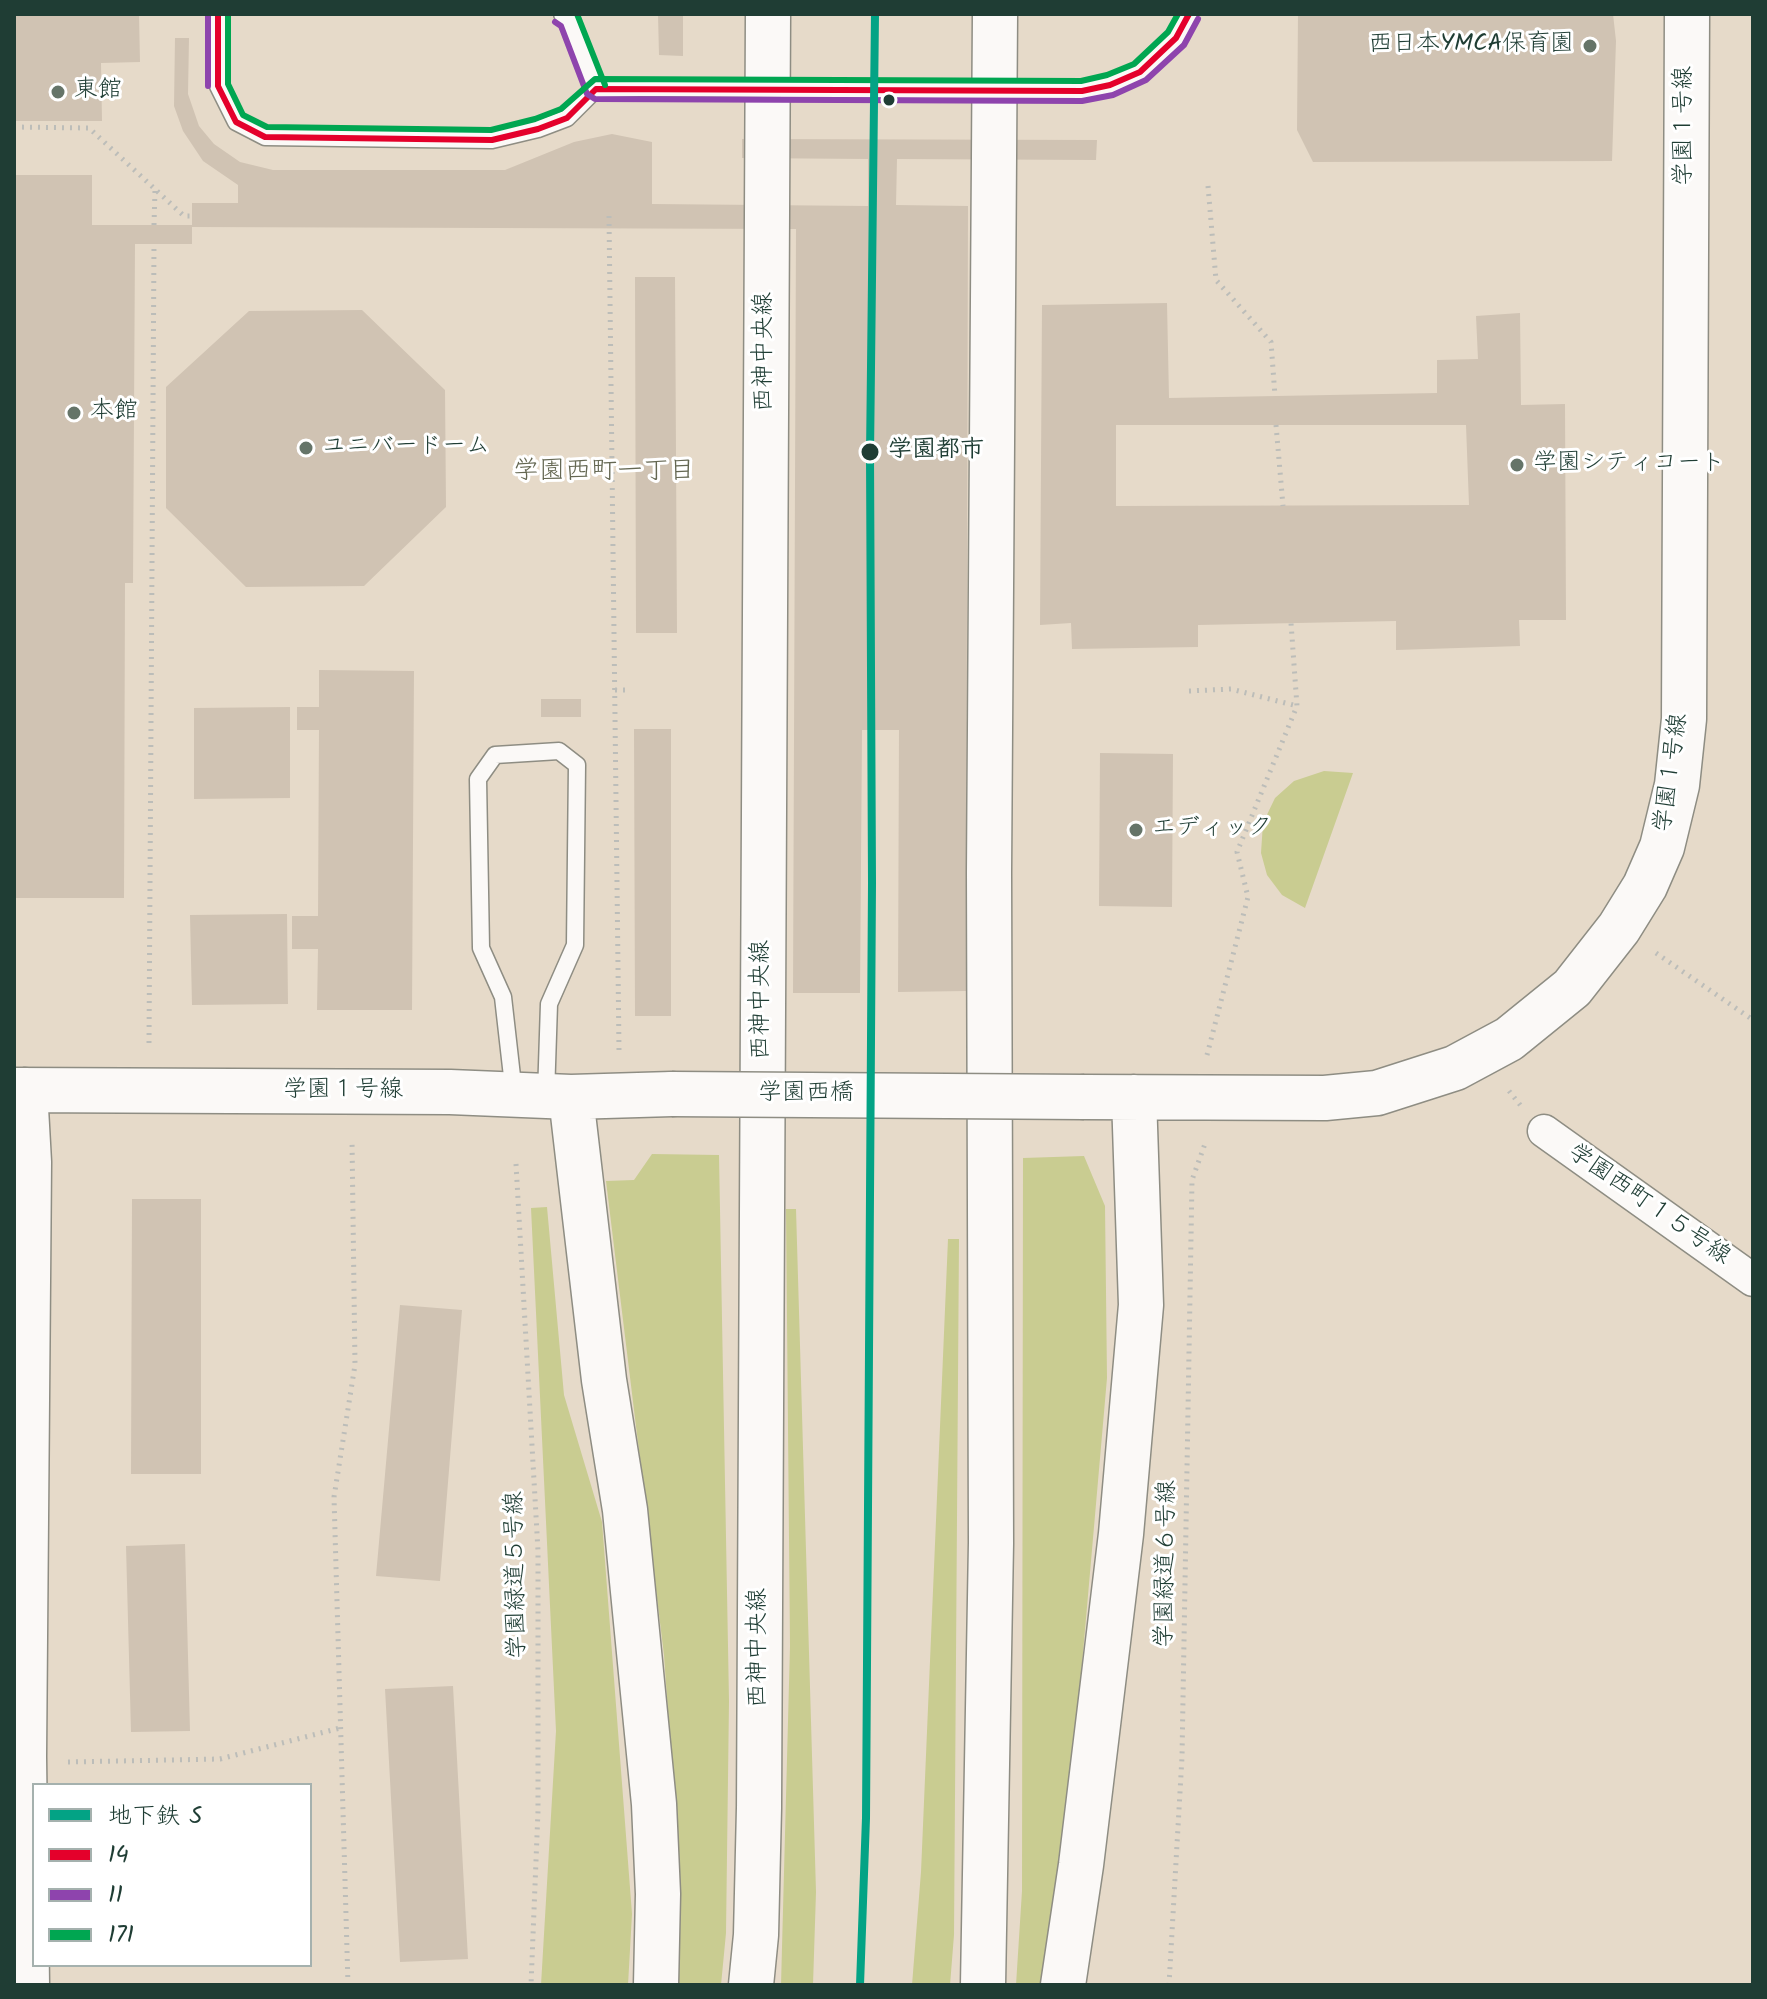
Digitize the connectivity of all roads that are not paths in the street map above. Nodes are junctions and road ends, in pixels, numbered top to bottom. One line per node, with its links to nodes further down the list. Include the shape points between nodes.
1 (218, 14): 7 (lane, via 218,86 236,122 265,137 492,140 567,118)
2 (562, 14): 7 (lane)
3 (768, 14): 18 (street, 西神中央線, via 759,1792)
4 (995, 14): 19 (street, via 991,1543)
5 (1189, 14): 7 (lane, bridge, via 1176,38 1140,72 1082,91)
6 (1687, 14): 12 (street, 学園１号線, via 1684,719 1677,785 1662,847 1645,886 1572,988 1509,1039 1455,1068 1377,1093 1325,1098)
7 (596, 89)
8 (20, 1090): 10 (street, 学園１号線); 15 (street, via 29,1162)
9 (672, 1094): 10 (street, 学園１号線); 11 (street, 学園西橋, bridge)
10 (544, 1097): 10 (lane, via 481,948 478,779 495,755 559,751 577,765 575,945 549,1004); 17 (street, via 604,1380 625,1510 654,1804)
11 (1084, 1097): 12 (street, 学園１号線)
12 (1134, 1097): 20 (street, via 1141,1305 1121,1534)
13 (1544, 1131): 14 (street, 学園西町１５号線)
14 (1753, 1280)
15 (32, 1758): 16 (street)
16 (27, 1985)
17 (656, 1985)
18 (751, 1985)
19 (983, 1985)
20 (1063, 1985)

